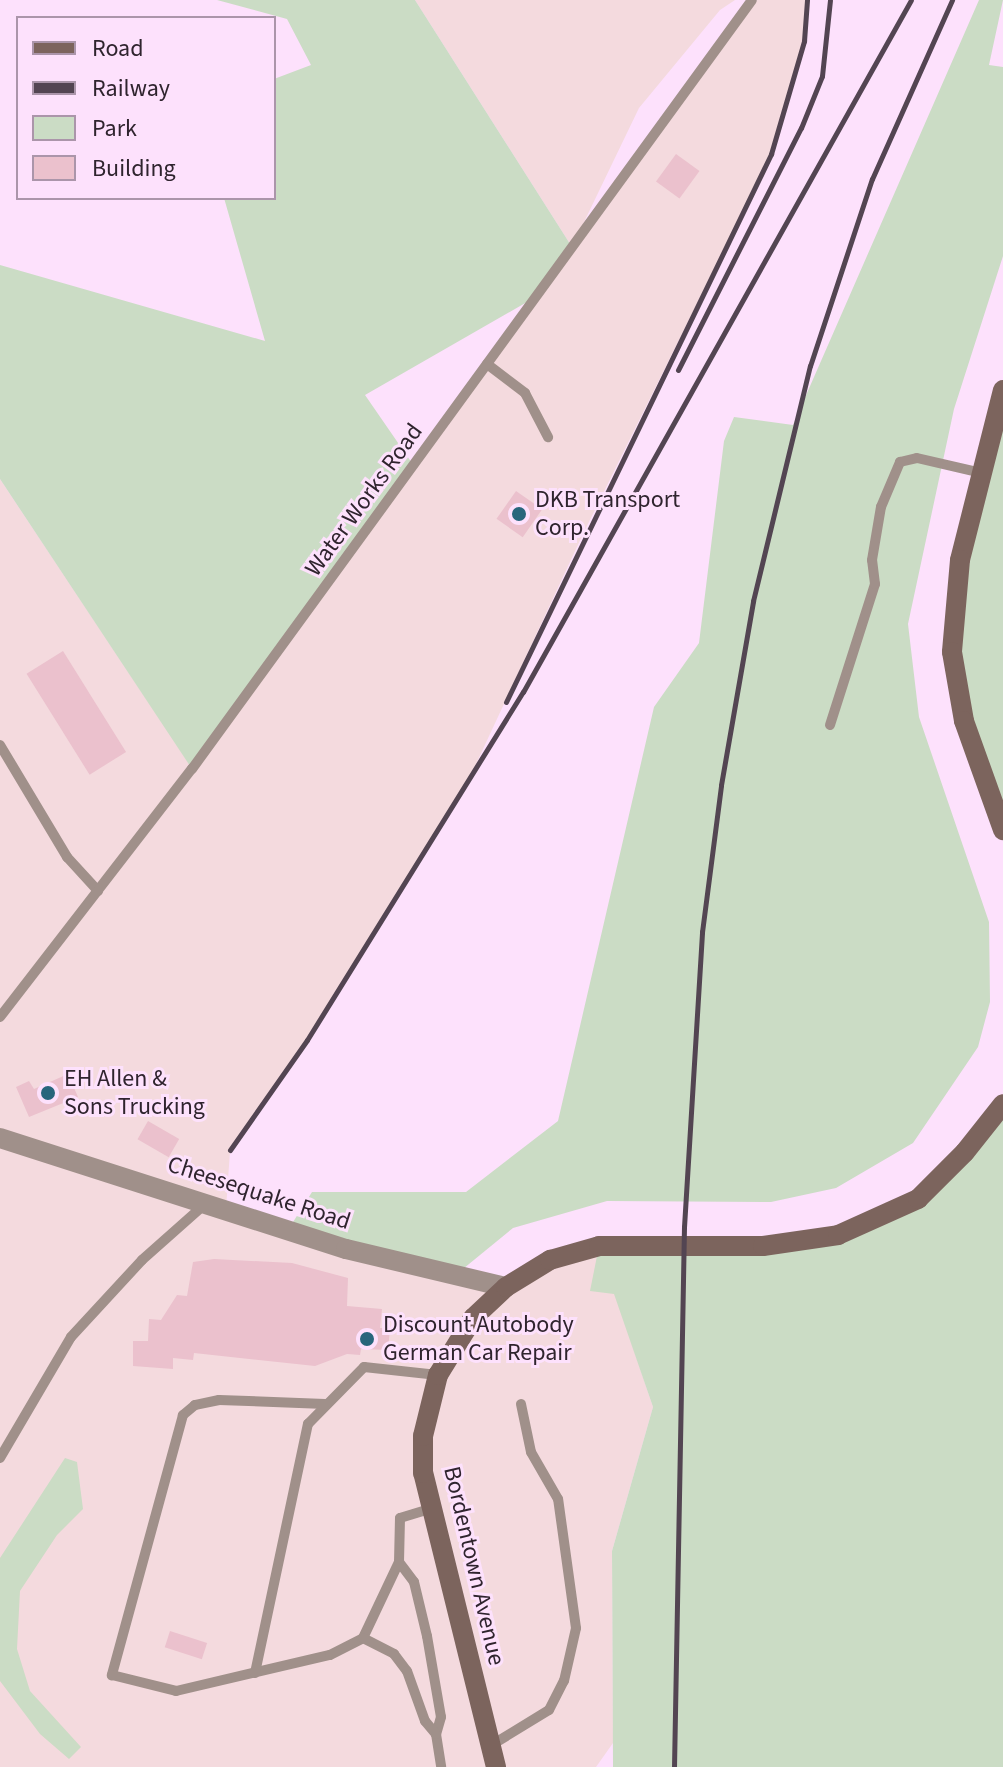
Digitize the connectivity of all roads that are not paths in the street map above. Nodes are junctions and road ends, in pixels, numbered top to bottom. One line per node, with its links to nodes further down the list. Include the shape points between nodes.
1 (752, 0): 2 (lane, Water Works Road)
2 (487, 364): 4 (lane, via 525,393); 9 (lane, Water Works Road)
3 (1003, 390): 5 (main road)
4 (548, 437)
5 (982, 473): 6 (lane, via 917,458 900,462 881,507 872,560 875,584); 8 (main road, via 960,560 952,652 964,721)
6 (830, 725)
7 (0, 745): 9 (lane, via 67,857)
8 (1003, 830)
9 (98, 891): 10 (lane, Water Works Road)
10 (4, 1004): 11 (lane, Water Works Road)
11 (0, 1017)
12 (1003, 1104): 15 (main road, Bordentown Avenue, via 918,1199 838,1235 763,1246 599,1246 550,1260)
13 (3, 1141): 14 (street, Cheesequake Road)
14 (206, 1203): 15 (street, Cheesequake Road, via 346,1249); 19 (lane, via 142,1260 71,1337)
15 (506, 1287): 16 (main road, Bordentown Avenue, via 473,1318)
16 (438, 1375): 17 (lane, via 364,1367); 20 (main road, Bordentown Avenue, via 423,1436)
17 (325, 1404): 23 (lane, via 304,1434); 23 (lane, via 219,1400 195,1405 183,1415 112,1675 176,1691)
18 (521, 1404): 25 (lane, via 531,1452 558,1499 576,1628 564,1681 549,1710)
19 (0, 1458)
20 (429, 1509): 21 (lane, via 400,1518); 25 (main road, Bordentown Avenue)
21 (399, 1562): 22 (lane); 24 (lane, via 414,1582 427,1636 441,1717)
22 (363, 1638): 23 (lane, via 330,1655); 24 (lane, via 394,1654 407,1671 425,1721)
23 (255, 1673)
24 (436, 1734): 26 (lane)
25 (490, 1746): 27 (main road, Bordentown Avenue)
26 (441, 1767)
27 (496, 1767)

